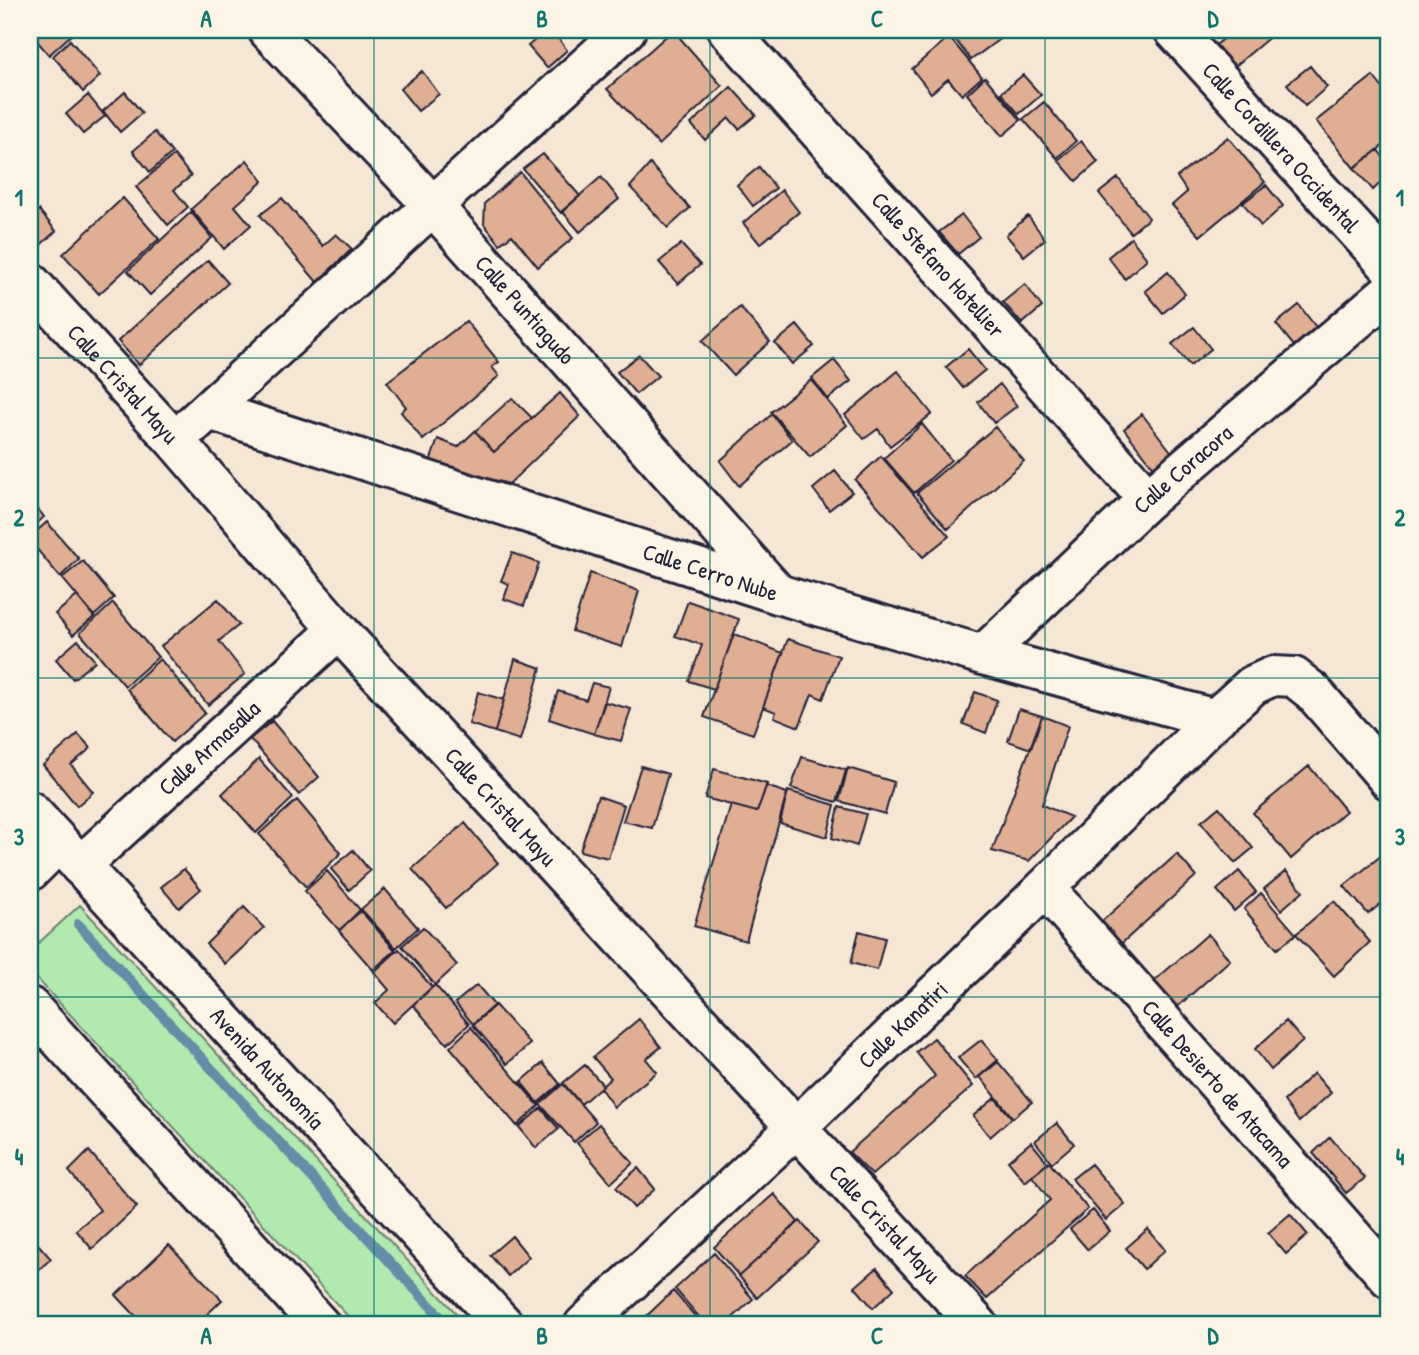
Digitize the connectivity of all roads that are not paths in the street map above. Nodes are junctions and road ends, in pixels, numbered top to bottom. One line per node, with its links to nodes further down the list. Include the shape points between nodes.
1 (268, 30): 5 (street, Calle Puntiagudo)
2 (626, 30): 5 (street)
3 (728, 30): 11 (street, Calle Stefano Hotellier)
4 (1174, 30): 6 (street, Calle Cordillera Occidental)
5 (433, 206): 9 (street); 12 (street, Calle Puntiagudo)
6 (1389, 266)
7 (30, 282): 10 (street, Calle Cristal Mayu)
8 (1389, 292): 11 (street, Calle Coracora)
9 (209, 410): 10 (street); 12 (street, Calle Cerro Nube)
10 (175, 441): 13 (street, Calle Cristal Mayu)
11 (1148, 499): 14 (street, Calle Coracora)
12 (778, 594): 14 (street, Calle Cerro Nube)
13 (338, 630): 18 (street, Calle Armasalla); 22 (street, Calle Cristal Mayu)
14 (984, 655): 15 (street, Calle Cerro Nube)
15 (1214, 719): 16 (street, via 1253,685 1272,676 1294,677 1313,692); 20 (street, Calle Kanatiri)
16 (1389, 780)
17 (30, 811): 18 (street, Avenida Autonomía)
18 (69, 855): 19 (street, Calle Armasalla); 25 (street, Avenida Autonomía)
19 (30, 871)
20 (1045, 888): 22 (street, Calle Kanatiri); 23 (street, Calle Desierto de Atacama)
21 (30, 1007): 24 (street)
22 (797, 1127): 26 (street, Calle Kanatiri); 27 (street, Calle Cristal Mayu)
23 (1389, 1278)
24 (320, 1325)
25 (504, 1325)
26 (584, 1325)
27 (978, 1325)

